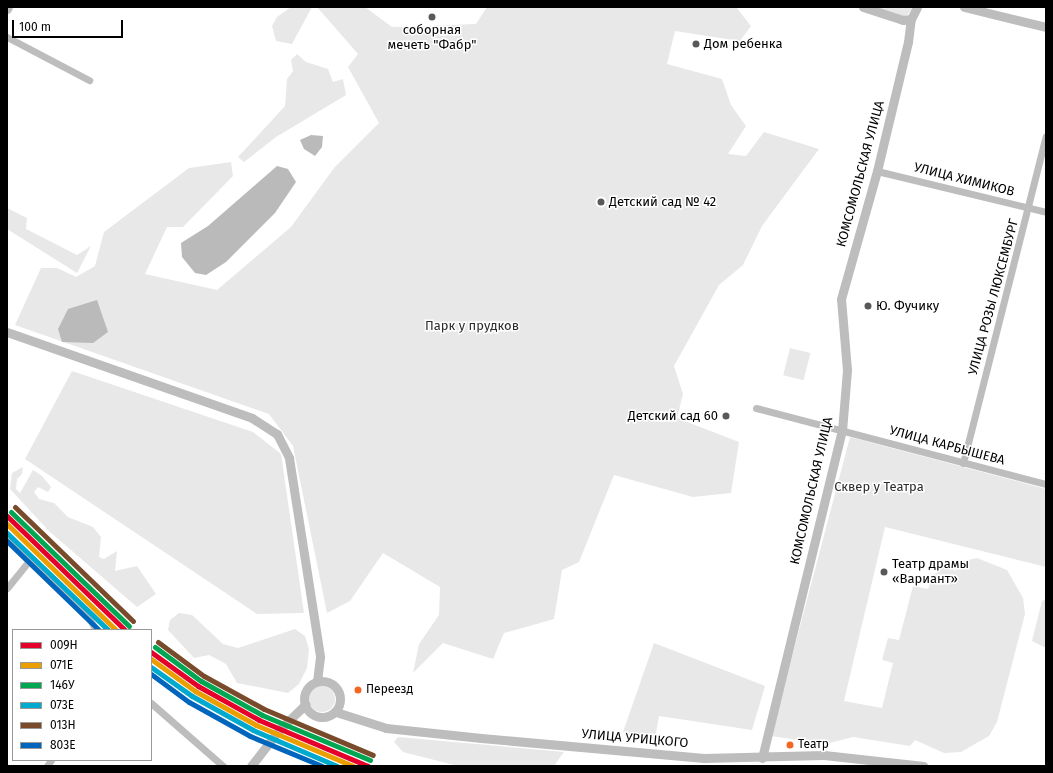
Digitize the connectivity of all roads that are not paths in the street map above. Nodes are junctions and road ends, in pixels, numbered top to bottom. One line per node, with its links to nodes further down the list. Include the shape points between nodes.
1 (863, 7): 4 (street, via 892,18)
2 (917, 7): 4 (street)
3 (964, 7): 5 (street)
4 (910, 19): 9 (street, КОМСОМОЛЬСКАЯ УЛИЦА, via 908,42)
5 (1046, 27)
6 (7, 37): 7 (street)
7 (89, 80)
8 (1046, 136): 10 (street, УЛИЦА РОЗЫ ЛЮКСЕМБУРГ)
9 (877, 171): 10 (street, УЛИЦА ХИМИКОВ); 14 (street, КОМСОМОЛЬСКАЯ УЛИЦА, via 841,299 847,370)
10 (1030, 208): 11 (street, УЛИЦА ХИМИКОВ); 15 (street, УЛИЦА РОЗЫ ЛЮКСЕМБУРГ)
11 (1046, 212)
12 (7, 332): 21 (street, via 252,418 277,434 289,458)
13 (756, 408): 14 (street, УЛИЦА КАРБЫШЕВА)
14 (842, 431): 15 (street, УЛИЦА КАРБЫШЕВА); 25 (street, КОМСОМОЛЬСКАЯ УЛИЦА)
15 (963, 463): 16 (street, УЛИЦА КАРБЫШЕВА)
16 (1046, 484)
17 (7, 540): 18 (street)
18 (28, 562): 19 (street); 20 (street, via 90,620)
19 (7, 588)
20 (95, 629)
21 (321, 679): 23 (street, via 306,691); 24 (street, via 337,689)
22 (152, 704): 26 (street)
23 (304, 708): 24 (street, via 319,716); 27 (street)
24 (338, 708): 25 (street, УЛИЦА УРИЦКОГО, via 386,728 704,758)
25 (762, 758): 28 (street, УЛИЦА УРИЦКОГО, via 838,755)
26 (223, 766)
27 (251, 766)
28 (923, 766)

